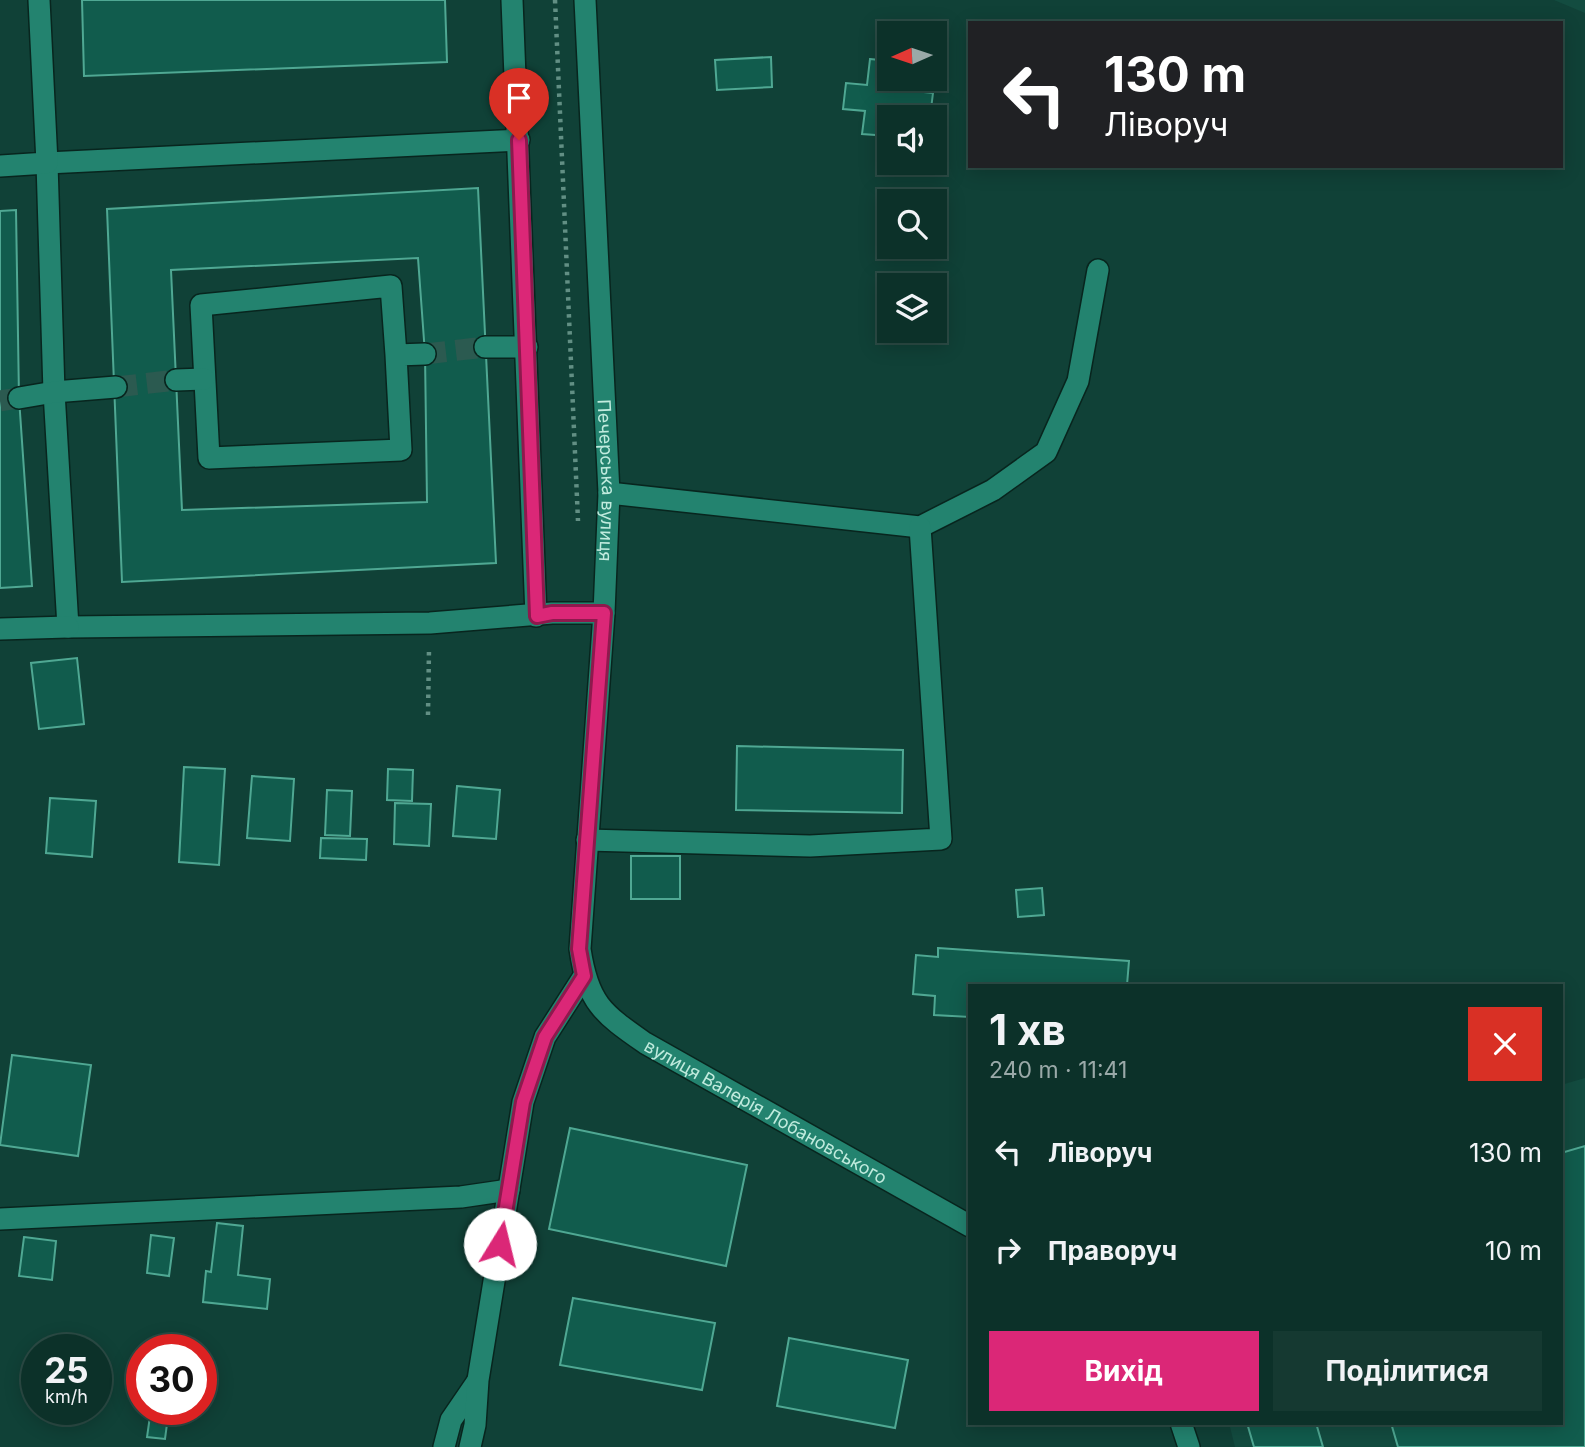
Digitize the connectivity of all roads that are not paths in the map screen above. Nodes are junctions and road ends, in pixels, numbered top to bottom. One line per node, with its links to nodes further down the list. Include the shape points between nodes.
1 (39, 0): 5 (street)
2 (512, 0): 4 (street)
3 (585, 0): 17 (street, Печерська вулиця)
4 (519, 140): 5 (street); 9 (street)
5 (47, 163): 6 (street); 15 (street)
6 (0, 166)
7 (1098, 270): 18 (street, via 1078,381 1046,452 993,490)
8 (485, 347): 9 (street)
9 (527, 347): 20 (street)
10 (425, 354): 11 (street)
11 (397, 355): 12 (street, via 391,286 201,305); 12 (street, via 401,450 209,457)
12 (204, 379): 13 (street)
13 (176, 380)
14 (116, 387): 15 (street)
15 (54, 392): 16 (street); 21 (street)
16 (19, 398)
17 (609, 493): 18 (street); 19 (street, Печерська вулиця)
18 (920, 527): 23 (street, via 941,839 810,846)
19 (604, 613): 20 (street); 23 (street, Печерська вулиця)
20 (537, 616): 21 (street, via 430,623)
21 (68, 627): 22 (street)
22 (0, 629)
23 (587, 840): 24 (street, Печерська вулиця, via 579,949)
24 (584, 976): 25 (street, via 545,1037 523,1102); 27 (street, вулиця Валерія Лобановського, via 595,1001 645,1042)
25 (509, 1190): 26 (street, via 461,1197); 28 (street)
26 (0, 1219)
27 (968, 1225)
28 (478, 1380): 30 (street, via 451,1420); 31 (street)
29 (1182, 1425): 32 (street)
30 (444, 1447)
31 (470, 1447)
32 (1189, 1447)

